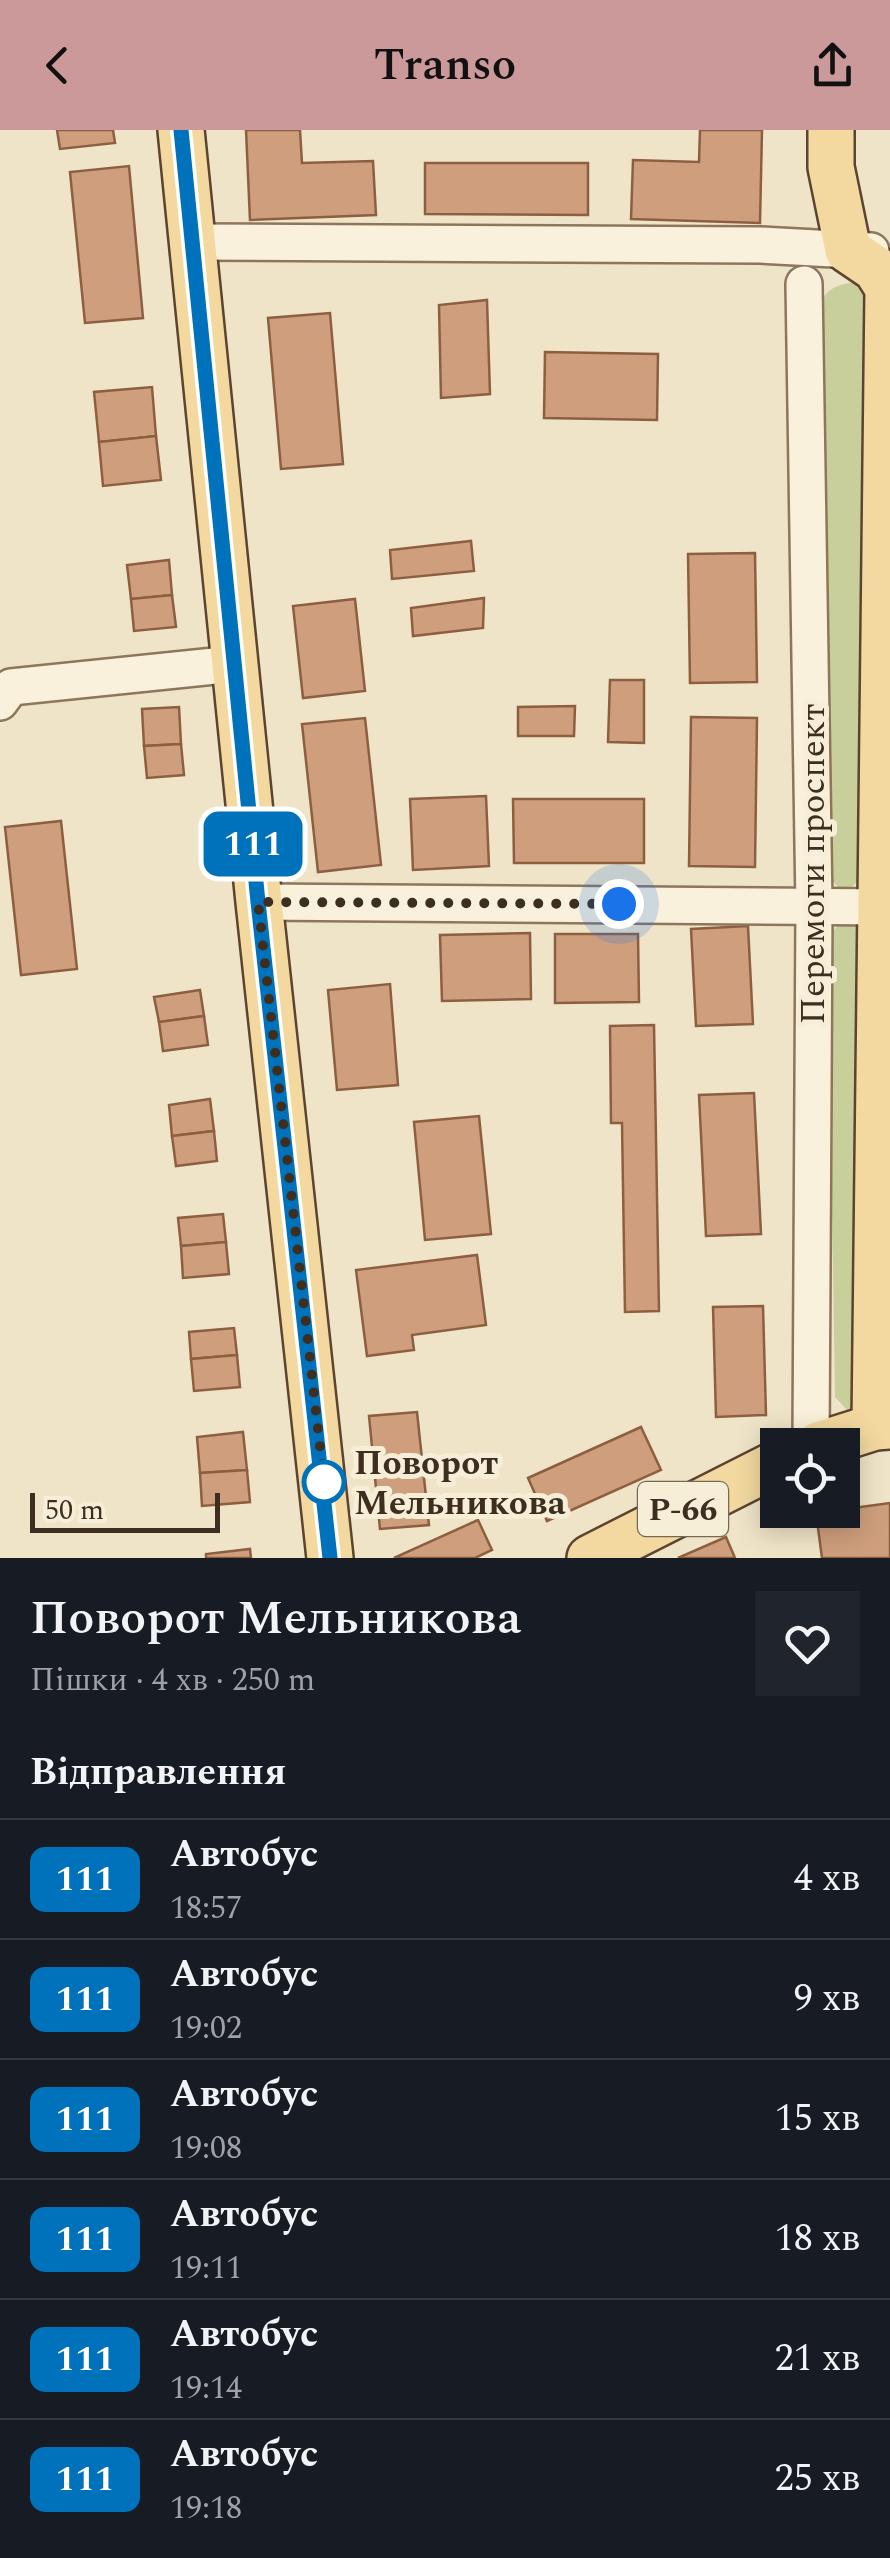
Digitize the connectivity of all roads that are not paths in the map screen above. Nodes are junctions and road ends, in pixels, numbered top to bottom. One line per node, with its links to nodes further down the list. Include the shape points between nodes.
1 (181, 130): 3 (main road)
2 (831, 130): 5 (main road, via 830,168)
3 (192, 242): 4 (street); 7 (main road)
4 (760, 245): 5 (street); 6 (street)
5 (869, 251): 6 (street, via 825,261); 11 (main road, Перемоги проспект, via 888,288)
6 (804, 284): 10 (street, Перемоги проспект)
7 (234, 664): 8 (street, via 11,686); 9 (main road)
8 (0, 702)
9 (258, 902): 10 (street); 15 (main road)
10 (814, 906): 11 (street); 13 (street, Перемоги проспект)
11 (885, 906): 12 (main road, Перемоги проспект)
12 (882, 1427)
13 (815, 1428)
14 (760, 1473): 16 (main road, Р-66)
15 (330, 1558)
16 (590, 1558)

